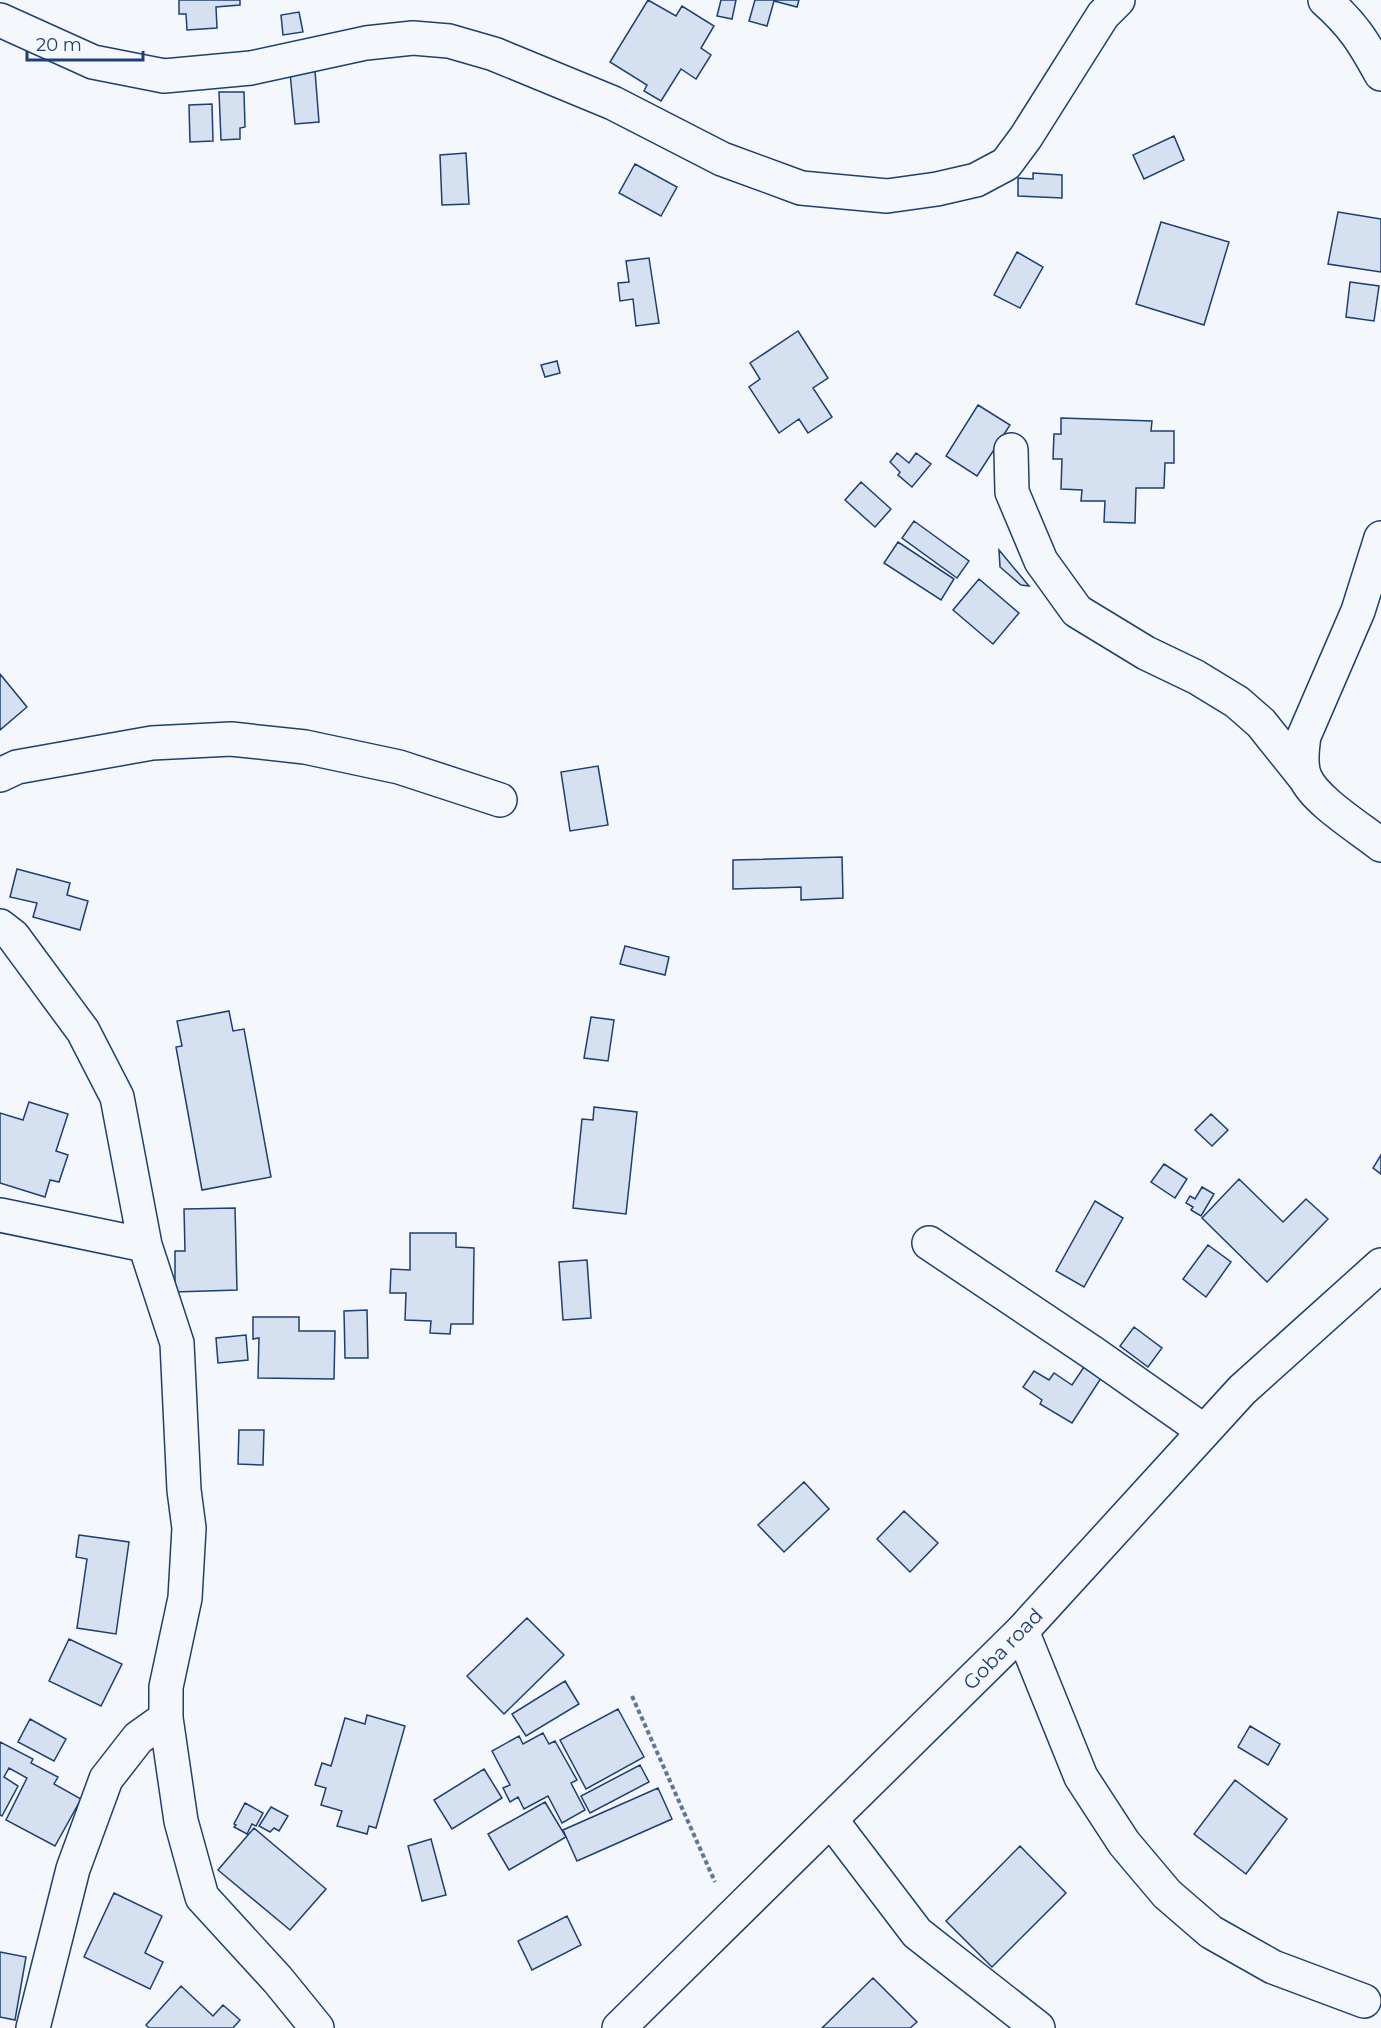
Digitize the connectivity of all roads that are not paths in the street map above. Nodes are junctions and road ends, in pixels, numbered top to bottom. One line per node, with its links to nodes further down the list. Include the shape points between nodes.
1 (1118, 0): 3 (street, via 1103,15 1006,164 976,180 887,196 801,188 722,159 602,98 494,54 449,42 413,38 366,43 251,68 164,76 93,62)
2 (1325, 0): 4 (street, via 1360,37)
3 (0, 20)
4 (1381, 74)
5 (1011, 450): 8 (street, via 1012,492 1041,561 1077,611 1237,702 1261,723)
6 (1381, 538): 8 (street, via 1358,610 1304,736)
7 (0, 775): 9 (street, via 17,767 152,743 231,739 305,747 399,767)
8 (1305, 778): 10 (street, via 1321,799)
9 (500, 800)
10 (1381, 845)
11 (0, 926): 14 (street, via 13,936 83,1031 117,1097)
12 (0, 1215): 14 (street)
13 (929, 1243): 16 (street)
14 (145, 1245): 18 (street, via 177,1343 189,1528 185,1598 166,1687)
15 (1381, 1266): 16 (street, Goba road, via 1242,1390)
16 (1204, 1431): 17 (street, Goba road)
17 (1022, 1631): 19 (street, Goba road); 20 (street, via 1081,1777 1124,1843 1167,1894 1211,1932 1273,1967)
18 (166, 1718): 21 (street, via 138,1738 106,1779 73,1869); 22 (street, via 181,1821 202,1897)
19 (831, 1820): 23 (street, Goba road); 24 (street, via 917,1933)
20 (1364, 2001)
21 (33, 2028)
22 (317, 2028)
23 (620, 2028)
24 (1038, 2028)

